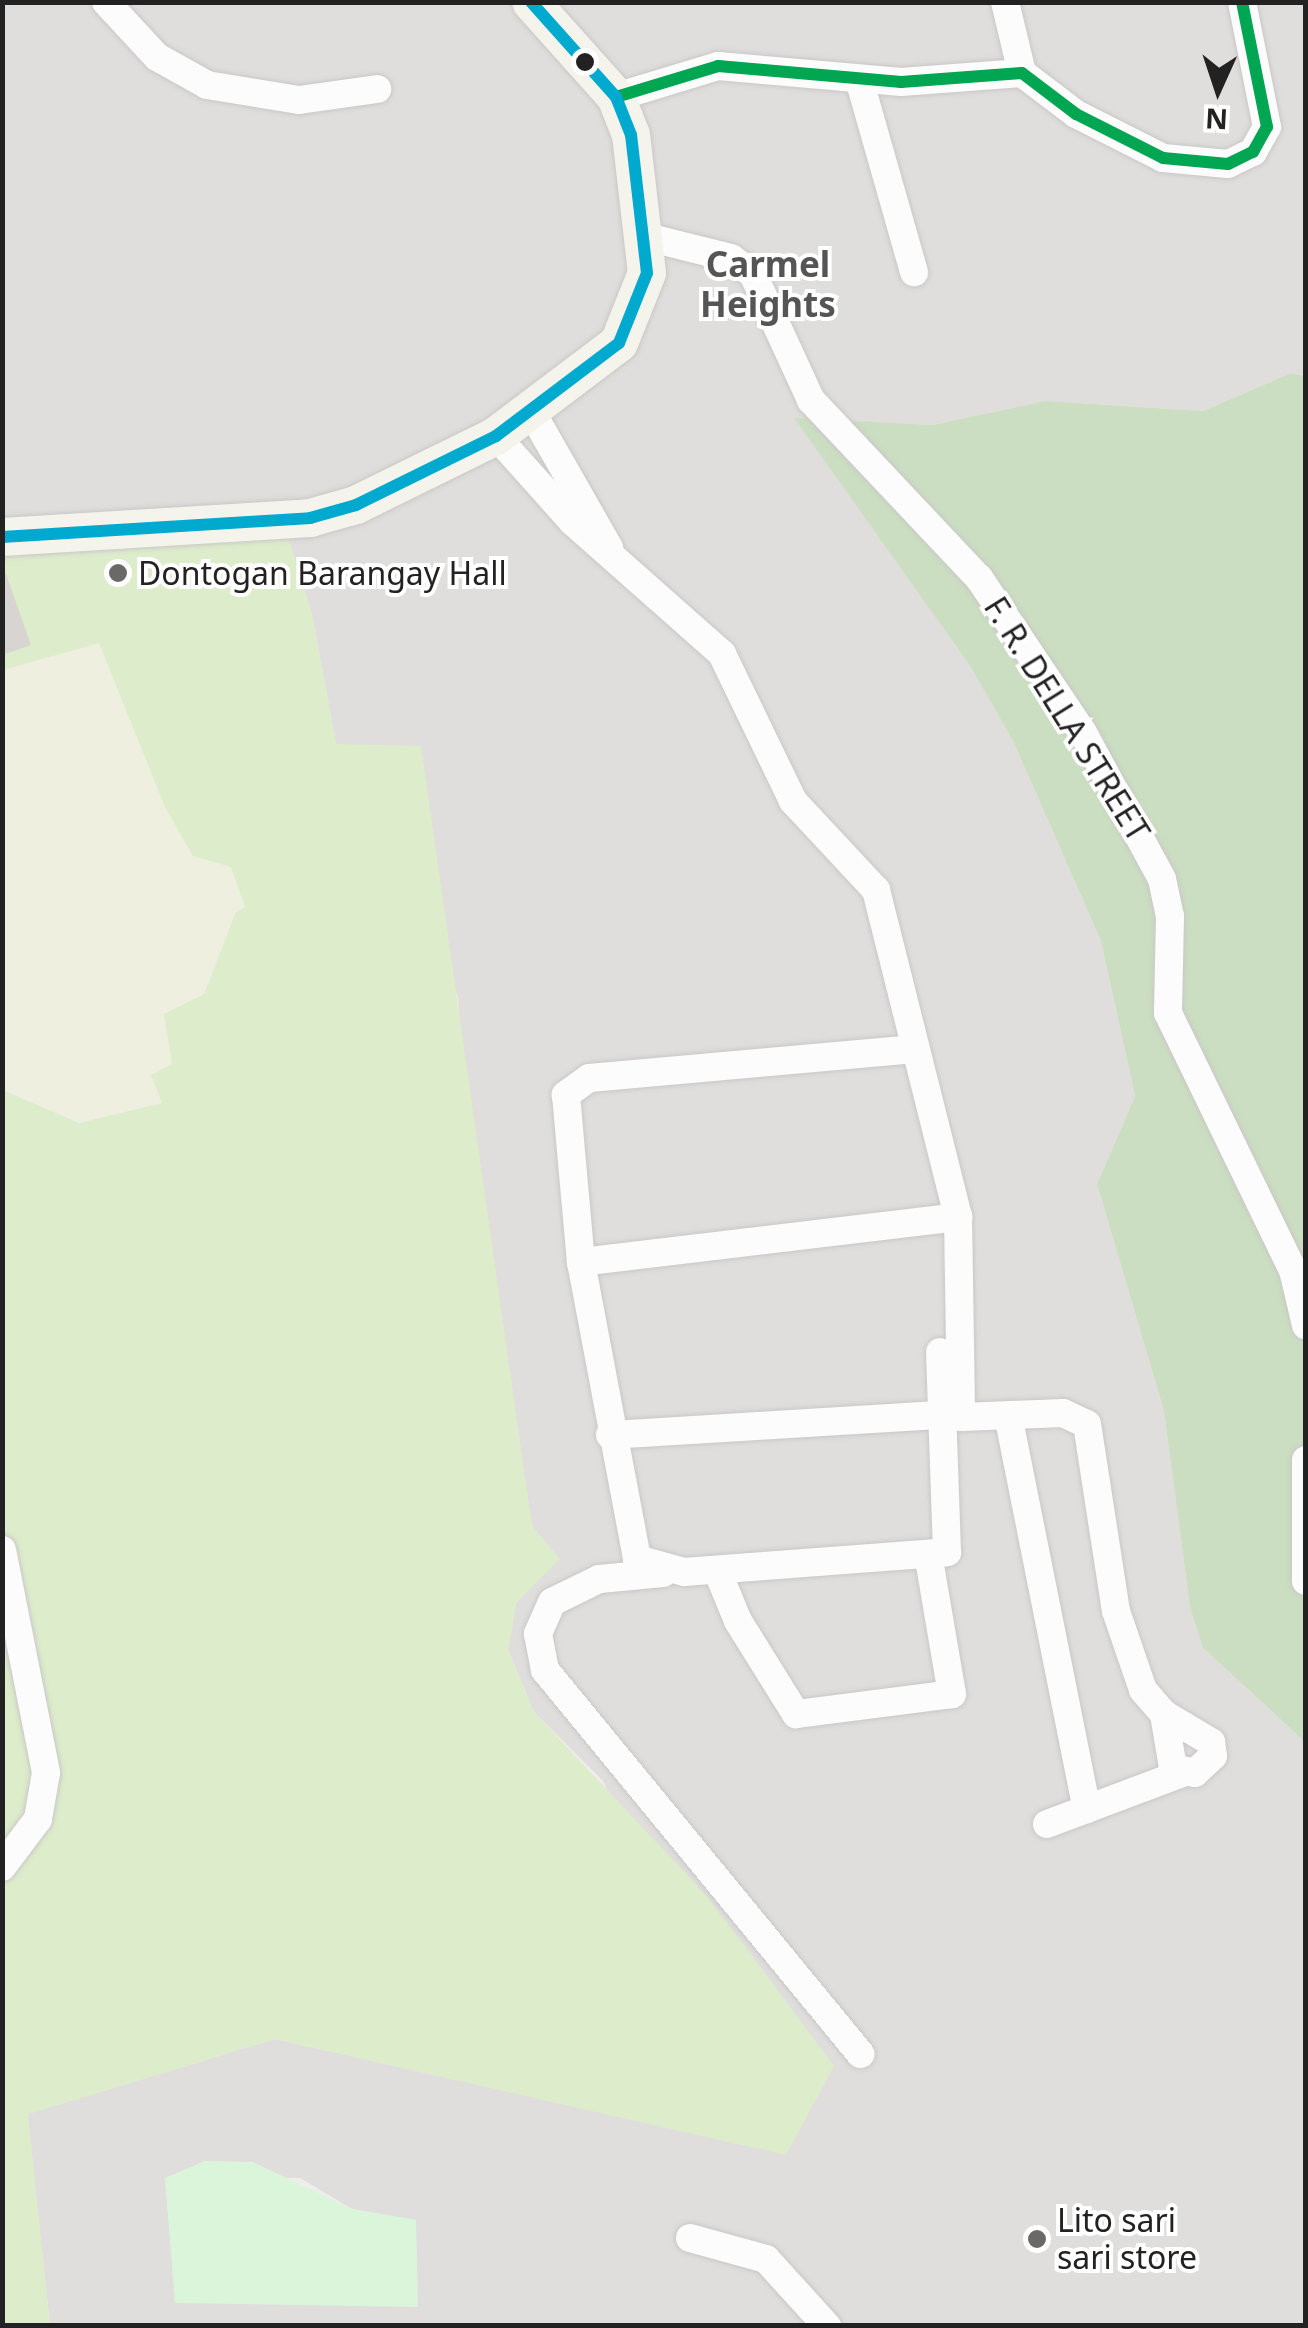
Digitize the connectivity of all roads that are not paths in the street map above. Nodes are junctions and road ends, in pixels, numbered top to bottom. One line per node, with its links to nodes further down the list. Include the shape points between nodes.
1 (106, 2): 7 (street, via 157,58 207,86 299,100)
2 (531, 2): 8 (street)
3 (1005, 2): 5 (street)
4 (1242, 2): 5 (street, via 1267,127 1253,152 1228,164 1164,158 1076,114)
5 (1022, 73): 6 (street)
6 (859, 79): 8 (street, via 718,66); 10 (street)
7 (377, 89)
8 (616, 97): 9 (street, via 631,136)
9 (647, 237): 11 (street, via 637,311 620,343); 18 (street, F. R. DELLA STREET, via 731,258 754,274 811,400 979,578 1082,732 1162,879 1170,916 1168,1012 1293,1270)
10 (914, 272)
11 (531, 412): 12 (street); 14 (street)
12 (496, 436): 13 (street, via 403,485 310,518 130,523); 14 (street)
13 (2, 537)
14 (616, 563): 15 (street, via 722,654 792,801 876,890)
15 (915, 1048): 16 (street); 17 (street, via 576,1084 562,1109)
16 (952, 1219): 17 (street); 19 (street, via 961,1417); 20 (street)
17 (581, 1262): 21 (street)
18 (1306, 1325)
19 (1008, 1415): 28 (street, via 1072,1414 1088,1424 1116,1612 1143,1690); 30 (street)
20 (940, 1416): 21 (street); 24 (street, via 947,1552)
21 (610, 1435): 26 (street, via 630,1547)
22 (1306, 1460): 27 (street)
23 (2, 1550): 32 (street, via 46,1774 38,1819)
24 (928, 1554): 25 (street); 25 (street, via 952,1694 796,1714 738,1622)
25 (717, 1570): 26 (street)
26 (664, 1572): 33 (street, via 599,1579 552,1602 538,1634 545,1670)
27 (1306, 1581)
28 (1164, 1714): 29 (street, via 1166,1753); 29 (street, via 1200,1731 1214,1747 1206,1765)
29 (1183, 1773): 30 (street)
30 (1088, 1809): 31 (street)
31 (1047, 1824)
32 (2, 1868)
33 (860, 2054)
34 (690, 2238): 35 (street, via 766,2259)
35 (827, 2326)

